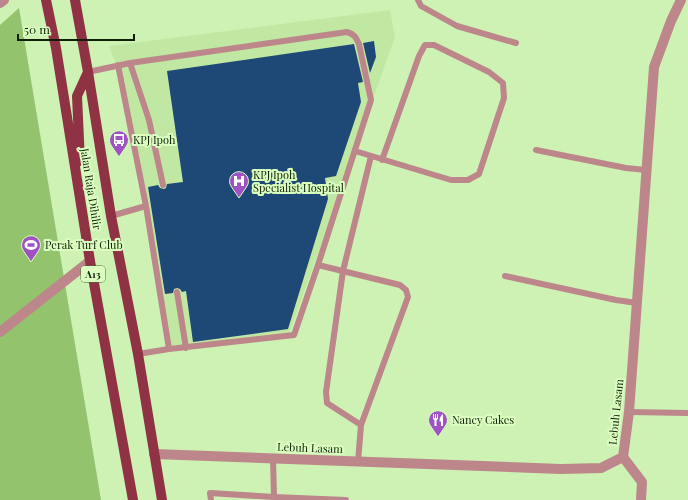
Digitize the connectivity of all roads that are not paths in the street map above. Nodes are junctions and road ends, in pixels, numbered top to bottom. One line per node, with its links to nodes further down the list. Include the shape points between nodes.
1 (4, 0): 6 (street)
2 (46, 0): 17 (main road, Jalan Raja Dihilir / A13)
3 (75, 0): 10 (main road, Jalan Raja Dihilir / A13)
4 (418, 0): 7 (lane, via 421,6 457,26)
5 (681, 0): 15 (street, Lebuh Lasam, via 654,67)
6 (0, 3)
7 (516, 43)
8 (130, 63): 9 (lane); 12 (lane, via 347,32 353,34 359,44 371,100); 16 (lane, via 149,120)
9 (118, 65): 10 (lane); 18 (lane)
10 (88, 72): 17 (main road, via 77,96); 19 (main road, Jalan Raja Dihilir / A13)
11 (536, 150): 15 (lane)
12 (355, 151): 13 (lane); 21 (lane)
13 (371, 156): 14 (lane); 22 (lane)
14 (382, 160): 14 (lane, via 425,45 434,45 489,72 503,83 504,98 479,174 468,180 451,180)
15 (646, 170): 25 (street, Lebuh Lasam)
16 (163, 185)
17 (81, 206): 20 (main road, Jalan Raja Dihilir / A13)
18 (146, 206): 19 (lane); 28 (lane)
19 (111, 216): 29 (main road, Jalan Raja Dihilir / A13)
20 (90, 262): 26 (street); 38 (main road, Jalan Raja Dihilir / A13)
21 (318, 265): 22 (lane); 27 (lane, via 294,335)
22 (343, 271): 32 (lane, via 326,403); 32 (lane, via 400,285 406,290 408,297)
23 (505, 276): 25 (lane)
24 (177, 292): 27 (lane)
25 (637, 303): 30 (street, Lebuh Lasam)
26 (0, 332)
27 (186, 348): 28 (lane)
28 (169, 349): 29 (lane)
29 (138, 354): 33 (main road, Jalan Raja Dihilir / A13)
30 (629, 412): 31 (lane); 34 (street, Lebuh Lasam)
31 (688, 413)
32 (362, 426): 36 (lane)
33 (154, 454): 35 (street, Lebuh Lasam); 39 (main road, Jalan Raja Dihilir / A13)
34 (623, 456): 36 (street, Lebuh Lasam, via 601,468 561,469); 42 (street, via 642,482)
35 (273, 458): 36 (street, Lebuh Lasam); 37 (lane)
36 (358, 462)
37 (274, 497): 40 (lane, via 210,493); 41 (lane)
38 (133, 500)
39 (162, 500)
40 (211, 500)
41 (346, 500)
42 (641, 500)

